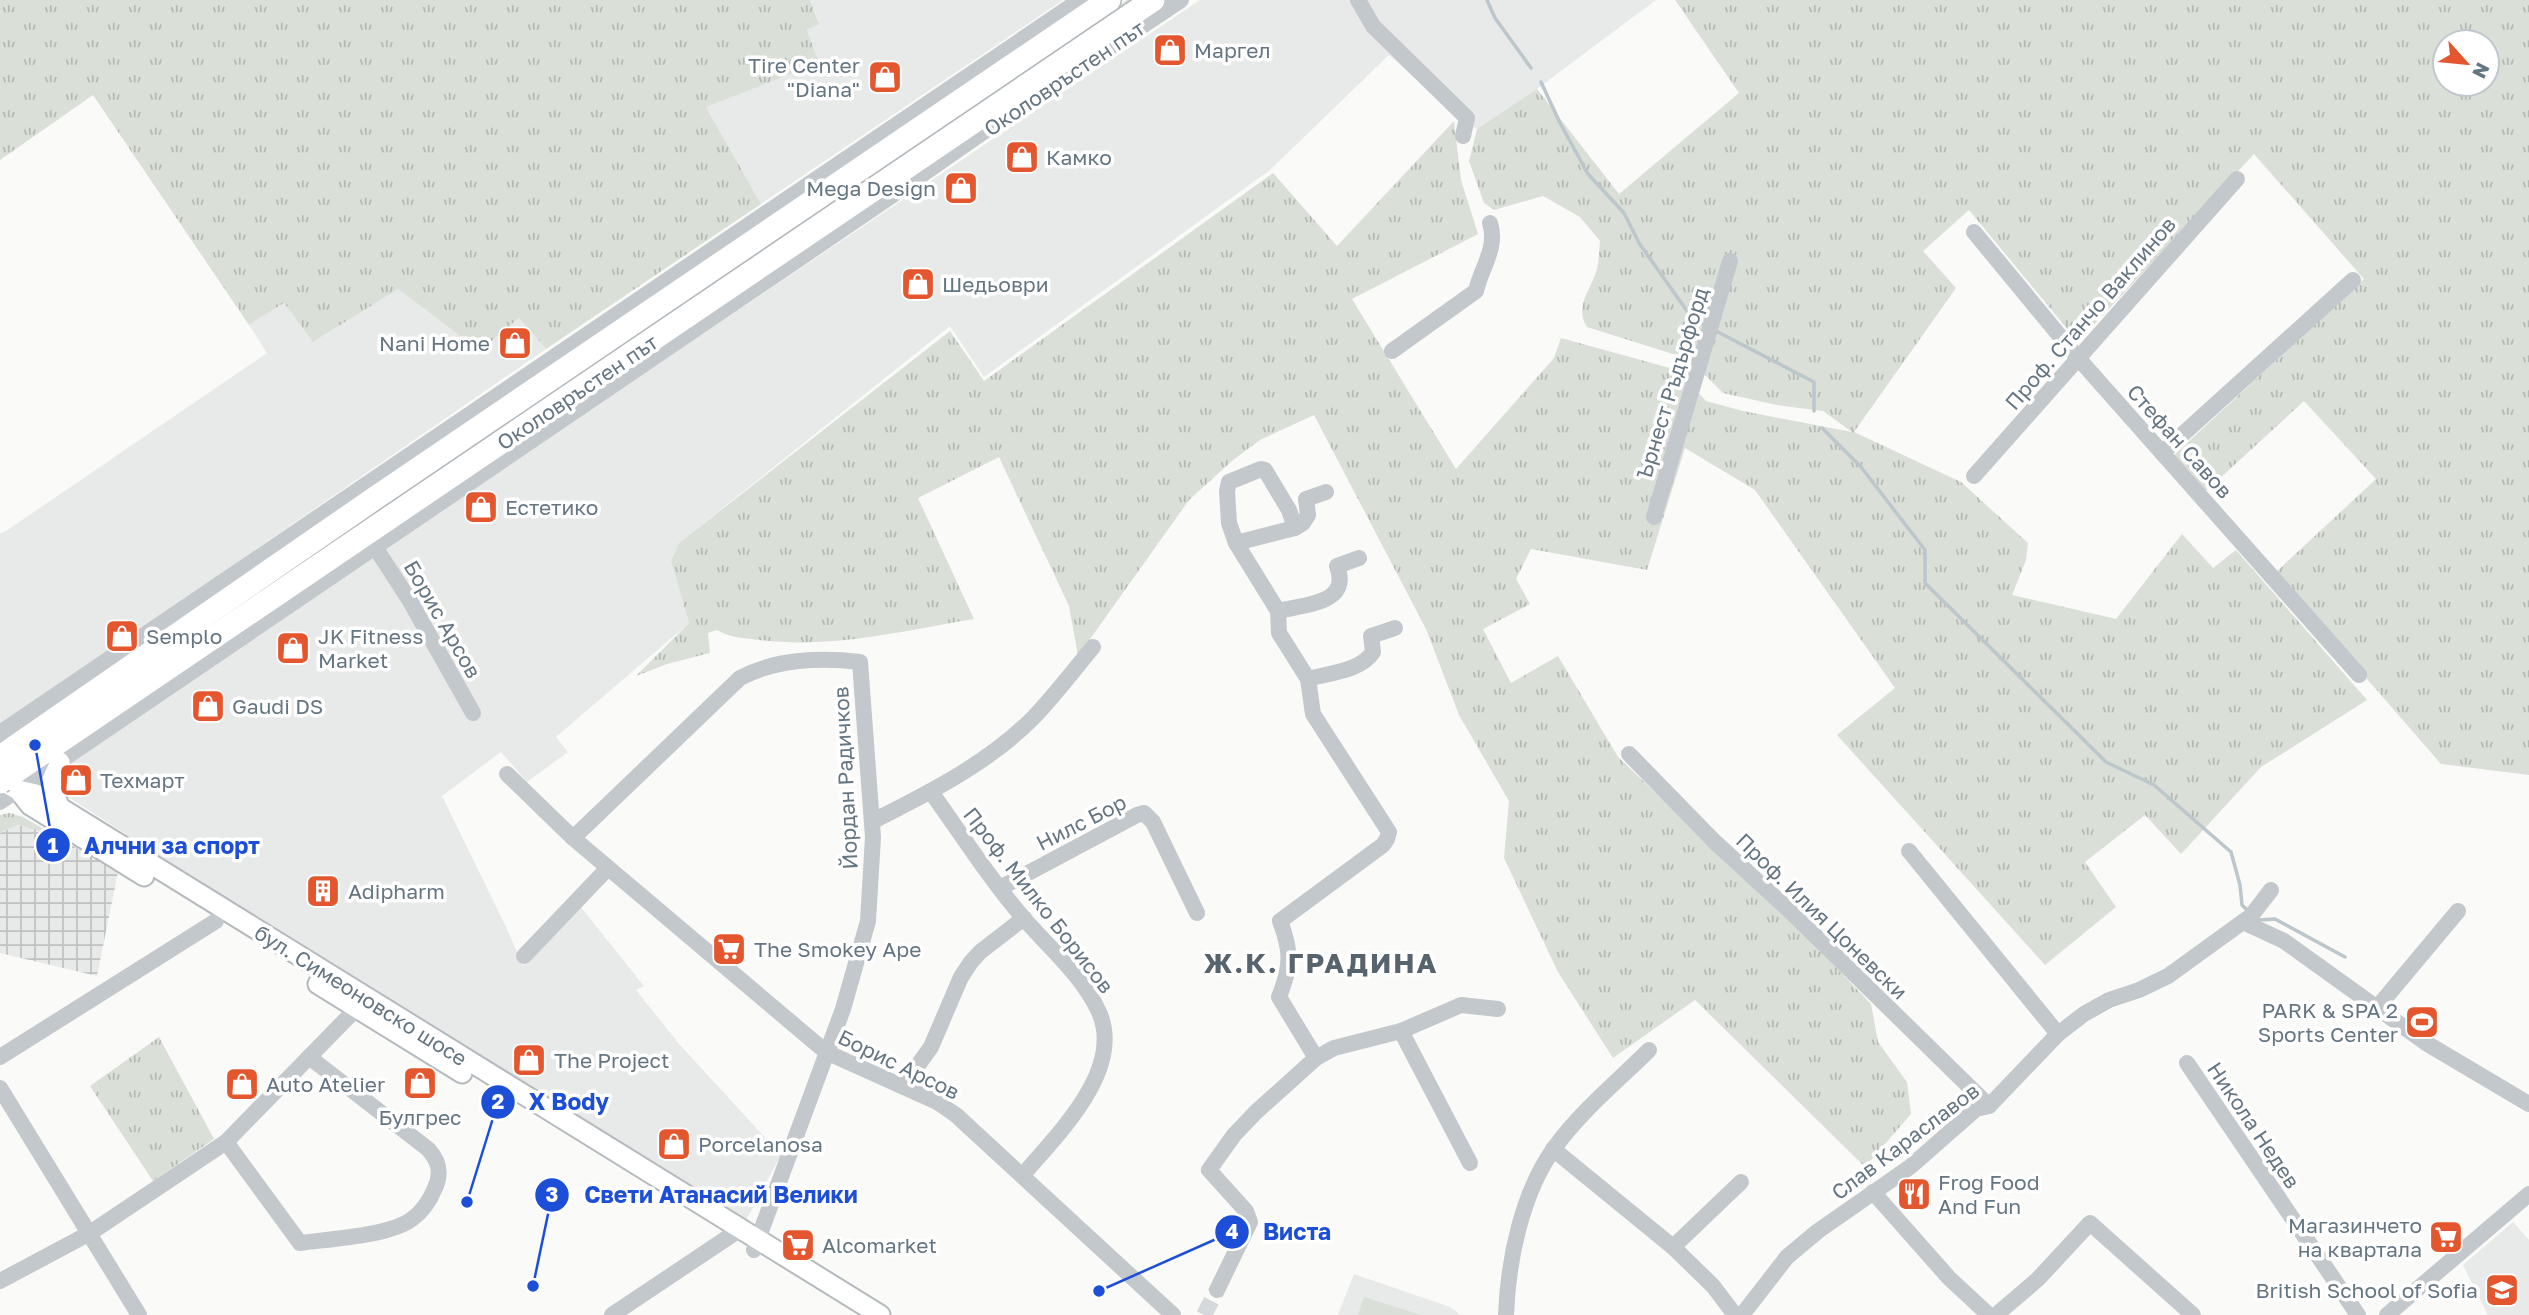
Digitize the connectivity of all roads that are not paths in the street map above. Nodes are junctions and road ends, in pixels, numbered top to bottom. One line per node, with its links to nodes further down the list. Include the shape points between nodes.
1 (1080, 0): 16 (street)
2 (1109, 0): 12 (highway, Околовръстен път)
3 (1153, 0): 13 (highway, Околовръстен път)
4 (1181, 0): 13 (street, Околовръстен път)
5 (1358, 0): 6 (street, via 1373,26 1467,118)
6 (1463, 136)
7 (2236, 179): 15 (street, Проф. Станчо Ваклинов)
8 (1490, 223): 14 (street, via 1493,244 1476,291)
9 (1974, 232): 15 (street, Стефан Савов)
10 (1730, 261): 25 (street, Ърнест Ръдърфорд)
11 (2353, 280): 20 (street)
12 (611, 339): 16 (highway); 24 (highway, Околовръстен път)
13 (659, 345): 17 (highway); 21 (highway, Околовръстен път)
14 (1392, 351)
15 (2078, 358): 20 (street, Стефан Савов); 22 (street, Проф. Станчо Ваклинов)
16 (492, 399): 18 (street)
17 (575, 412): 19 (street)
18 (460, 421): 24 (highway); 36 (street)
19 (555, 426): 21 (highway); 28 (street)
20 (2162, 453): 33 (street, Стефан Савов)
21 (478, 458): 37 (highway, Околовръстен път)
22 (1975, 476)
23 (1326, 492): 26 (street, via 1306,499 1308,515)
24 (375, 498): 37 (highway, Околовръстен път)
25 (1654, 517)
26 (1295, 528): 27 (street); 27 (street, via 1268,472 1261,469 1227,485 1229,523)
27 (1236, 543): 30 (street)
28 (375, 547): 35 (street, Борис Арсов); 37 (street)
29 (1359, 558): 30 (street, via 1337,566 1341,586 1335,594)
30 (1278, 611): 34 (street, via 1279,633)
31 (1395, 628): 34 (street, via 1371,636 1373,652 1360,665)
32 (1093, 647): 42 (street, via 1032,719)
33 (2359, 675)
34 (1308, 679): 66 (street, via 1313,714 1389,832 1383,845 1280,921 1289,945 1289,965 1279,997)
35 (473, 713)
36 (0, 733)
37 (47, 748): 39 (highway, Околовръстен път); 41 (highway, Околовръстен път); 44 (main road)
38 (1629, 754): 71 (street, Проф. Илия Цоневски)
39 (0, 757)
40 (507, 774): 46 (street, Борис Арсов)
41 (6, 784): 43 (street); 44 (main road, бул. Симеоновско шосе); 54 (main road, бул. Симеоновско шосе, via 30,805)
42 (931, 792): 45 (street); 49 (street, Проф. Милко Борисов)
43 (0, 802)
44 (59, 807): 80 (main road, бул. Симеоновско шосе)
45 (873, 821): 46 (street, Йордан Радичков, via 860,662 784,663 740,678); 63 (street, Йордан Радичков, via 868,921)
46 (573, 838): 48 (street, Борис Арсов)
47 (1909, 851): 61 (street)
48 (608, 868): 56 (street); 63 (street, Борис Арсов)
49 (1000, 888): 52 (street, Нилс Бор, via 1144,813 1153,822); 53 (street, Проф. Милко Борисов)
50 (2271, 890): 55 (street, Слав Караславов)
51 (2458, 911): 59 (street)
52 (1197, 913)
53 (1024, 918): 68 (street, via 971,962 931,1047); 75 (street, Проф. Милко Борисов, via 1067,967 1103,1024 1096,1079 1068,1122)
54 (216, 920): 57 (main road, бул. Симеоновско шосе); 64 (street)
55 (2243, 922): 59 (street, via 2284,941); 61 (street, Слав Караславов, via 2168,976 2109,1000)
56 (524, 956)
57 (356, 1009): 65 (street); 80 (main road, бул. Симеоновско шосе)
58 (1498, 1009): 60 (street, via 1461,1006)
59 (2376, 1009): 70 (street)
60 (1401, 1031): 66 (street, via 1344,1045); 74 (street)
61 (2058, 1034): 71 (street, Слав Караславов)
62 (1649, 1050): 73 (street)
63 (826, 1052): 68 (street, Борис Арсов); 80 (street, Йордан Радичков)
64 (0, 1057)
65 (309, 1057): 72 (street); 72 (street, via 437,1159 436,1186 415,1217 377,1231 300,1243)
66 (1316, 1058): 83 (street, via 1241,1127 1209,1170 1249,1216 1247,1230)
67 (2187, 1063): 95 (street, Никола Недев)
68 (903, 1086): 88 (street, Борис Арсов, via 957,1115)
69 (0, 1088): 79 (street)
70 (2529, 1104)
71 (1989, 1106): 77 (street, Слав Караславов, via 1976,1109)
72 (226, 1142): 79 (street)
73 (1553, 1149): 81 (street); 89 (street, via 1517,1236 1508,1273)
74 (1470, 1163)
75 (1028, 1169)
76 (1741, 1182): 81 (street)
77 (1874, 1192): 91 (street, Слав Караславов, via 1787,1257); 92 (street, via 1949,1278)
78 (2529, 1194): 96 (street)
79 (90, 1233): 82 (street); 84 (street)
80 (746, 1238): 85 (street); 86 (main road, бул. Симеоновско шосе); 87 (main road, бул. Симеоновско шосе)
81 (1673, 1247): 90 (street)
82 (0, 1281)
83 (1217, 1290)
84 (139, 1315)
85 (612, 1315)
86 (858, 1315)
87 (880, 1315)
88 (1172, 1315)
89 (1506, 1315)
90 (1735, 1315)
91 (1742, 1315)
92 (1989, 1315)
93 (1996, 1315): 94 (street, via 2038,1279 2090,1223)
94 (2193, 1315)
95 (2358, 1315)
96 (2387, 1315)

